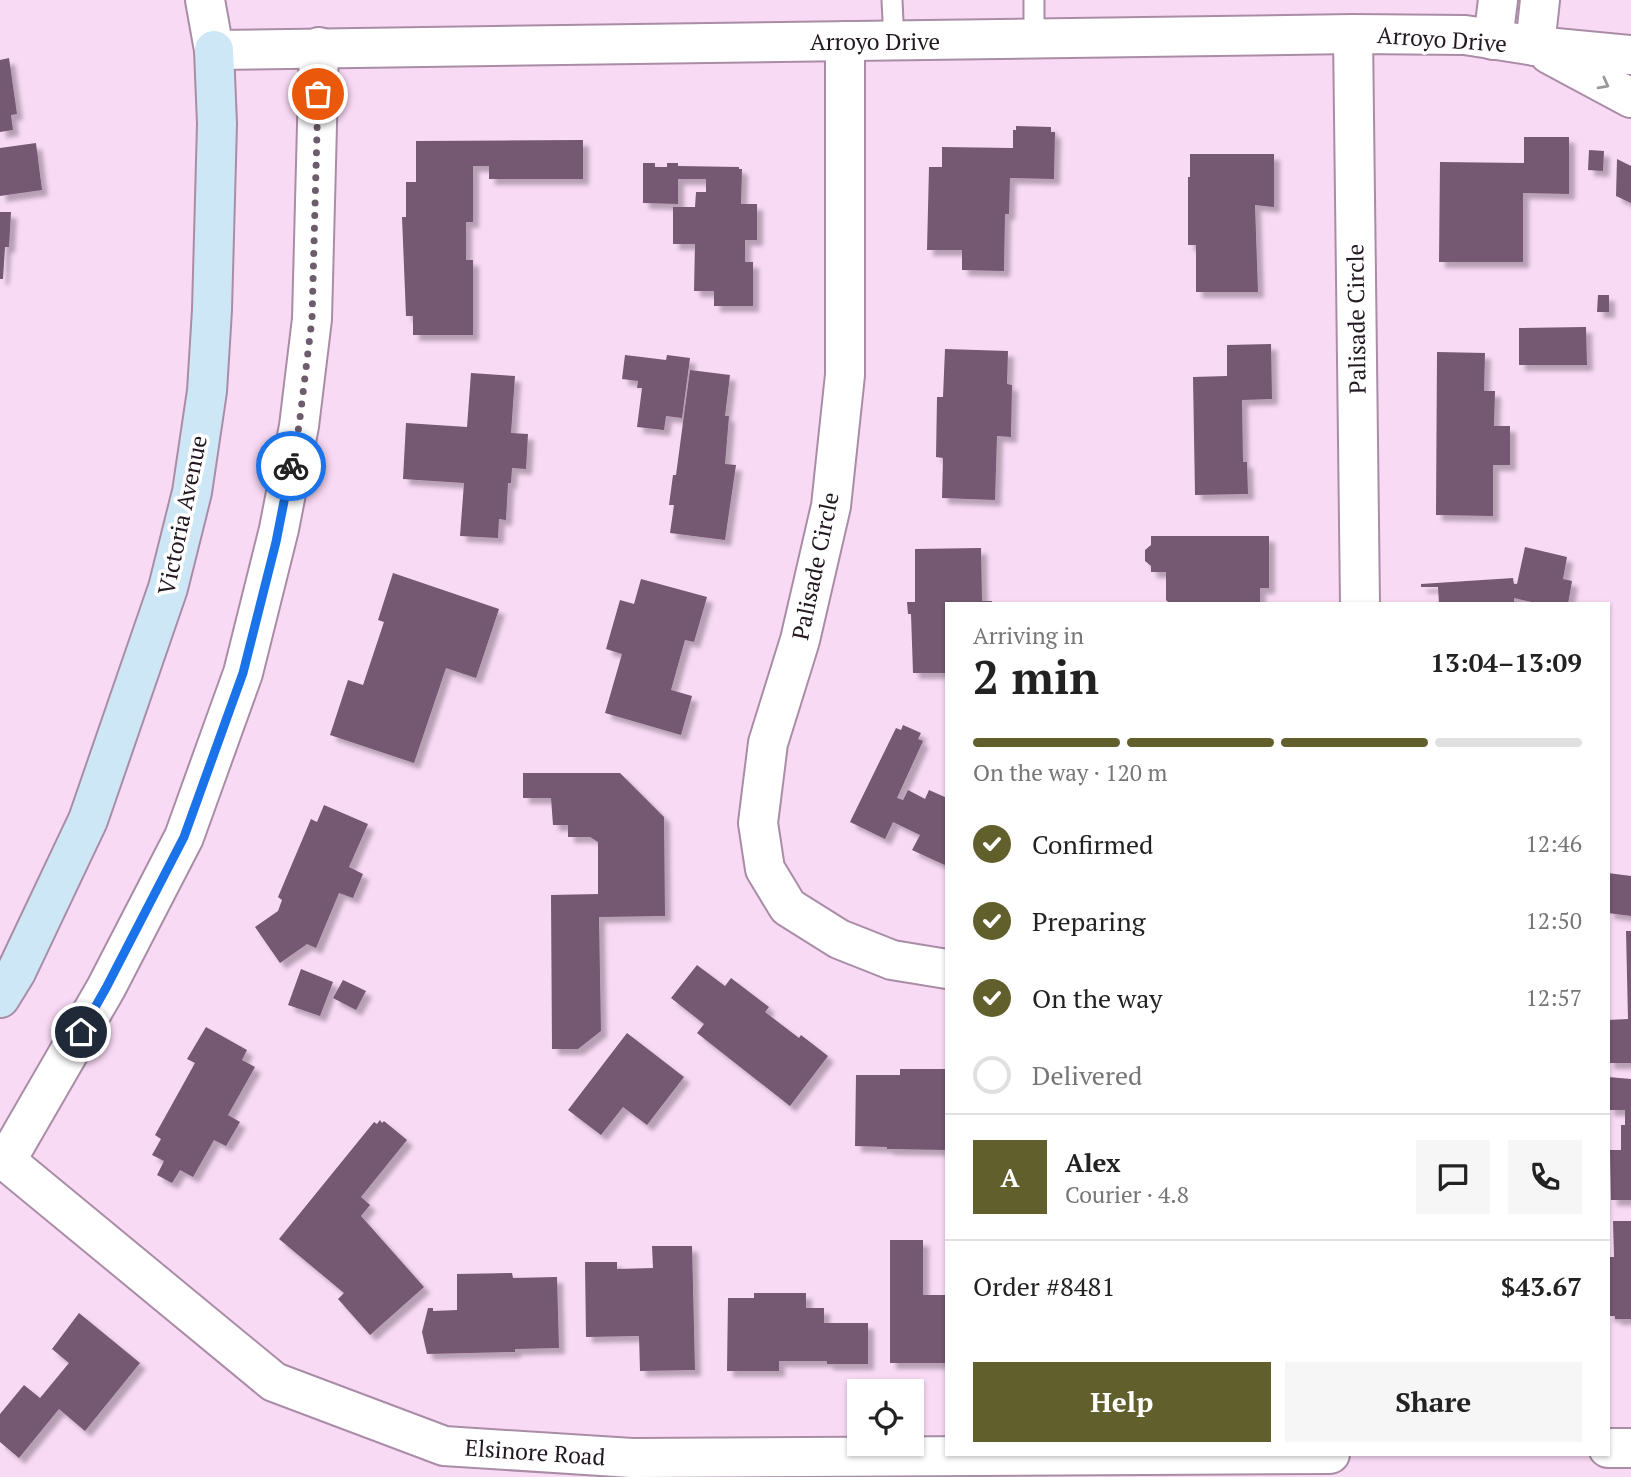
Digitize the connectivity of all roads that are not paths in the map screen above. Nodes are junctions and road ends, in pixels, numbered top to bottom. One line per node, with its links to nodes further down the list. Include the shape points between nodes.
1 (205, 0): 13 (street, Victoria Avenue)
2 (892, 0): 10 (lane)
3 (1034, 0): 7 (lane)
4 (1498, 0): 8 (street)
5 (1541, 0): 11 (street)
6 (1353, 34): 7 (street, Arroyo Drive); 8 (street, Arroyo Drive, via 1465,35); 16 (street, Palisade Circle)
7 (1034, 39): 10 (street, Arroyo Drive)
8 (1493, 40): 11 (street, Arroyo Drive)
9 (845, 41): 10 (street, Arroyo Drive); 12 (street, Arroyo Drive); 17 (street, Palisade Circle, via 845,376 831,506 800,640 768,743 758,823 765,869 788,906 839,939 892,960)
10 (894, 42)
11 (1535, 46): 14 (street, Arroyo Drive); 15 (street, Arroyo Drive, one-way to 15)
12 (319, 47): 13 (street, Arroyo Drive); 19 (street, via 312,319 299,426 243,673 184,837 106,988)
13 (214, 50): 18 (main road, Victoria Avenue, via 217,124 212,310 192,492 168,588 88,820)
14 (1631, 55)
15 (1631, 98)
16 (1360, 602)
17 (945, 969)
18 (0, 998)
19 (3, 1158): 22 (street, Elsinore Road, via 274,1382 444,1446 632,1458)
20 (1610, 1448): 21 (street)
21 (1631, 1448)
22 (978, 1456)
23 (1325, 1456): 24 (street)
24 (1325, 1477)

